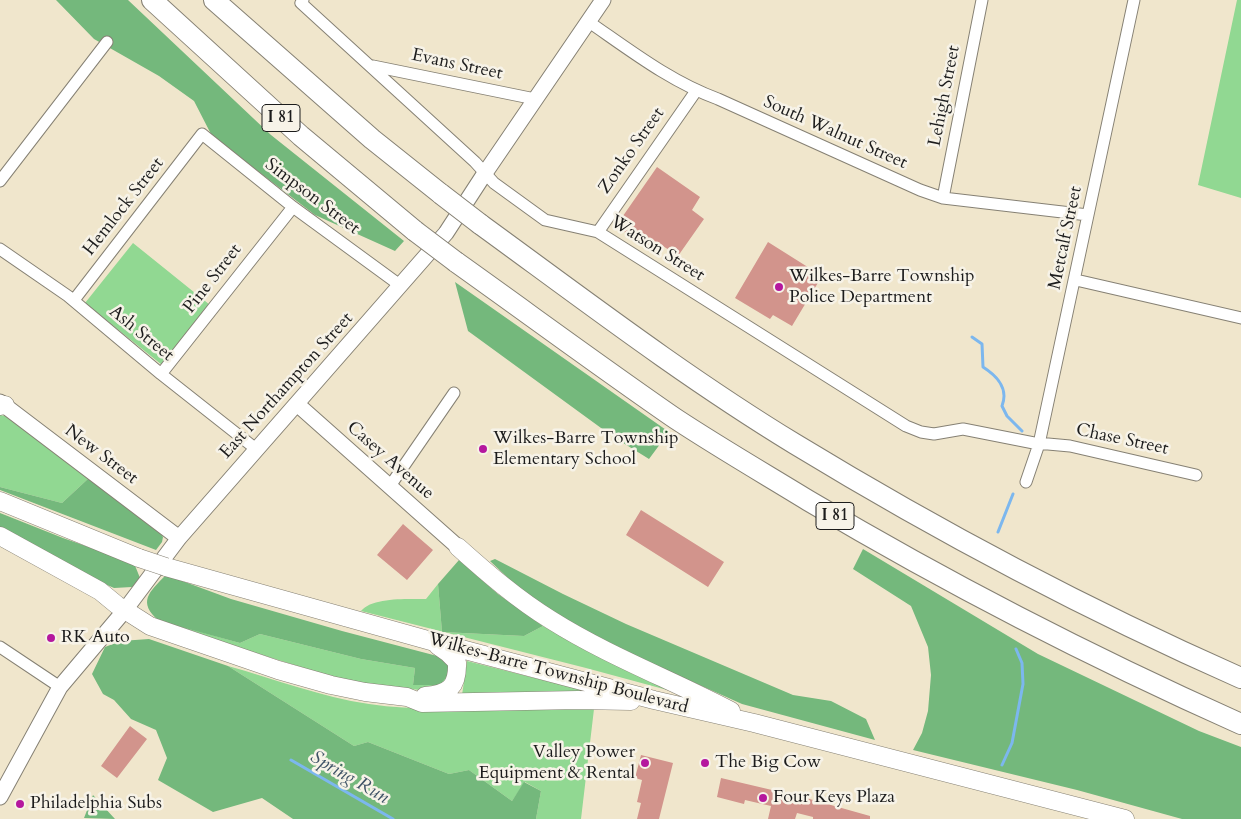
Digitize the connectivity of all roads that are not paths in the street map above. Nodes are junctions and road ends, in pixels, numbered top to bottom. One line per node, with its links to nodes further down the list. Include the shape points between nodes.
1 (152, 0): 45 (highway, I 81, bridge, via 301,136 415,231 676,418 880,543 1056,637)
2 (214, 0): 40 (highway, I 81, bridge, via 372,139 441,194 698,381 794,443 943,531)
3 (602, 0): 7 (main road, East Northampton Street)
4 (982, 0): 15 (street, Lehigh Street)
5 (1134, 0): 17 (street, Metcalf Street)
6 (302, 1): 9 (street, Watson Street)
7 (589, 22): 10 (street, South Walnut Street, via 659,71); 11 (main road, East Northampton Street)
8 (108, 42): 14 (street)
9 (372, 66): 11 (street, Evans Street); 13 (street, Watson Street)
10 (696, 91): 15 (street, South Walnut Street); 18 (street, Zonko Street)
11 (535, 99): 13 (main road, East Northampton Street)
12 (202, 134): 16 (street, Simpson Street); 22 (street, Hemlock Street)
13 (485, 174): 18 (street, Watson Street, via 545,220); 21 (main road, East Northampton Street, via 446,233)
14 (0, 181)
15 (943, 198): 17 (street, South Walnut Street)
16 (293, 207): 21 (street, Simpson Street); 24 (street, Pine Street)
17 (1088, 215): 20 (street, Metcalf Street)
18 (598, 232): 28 (street, Watson Street, via 906,426 934,434 963,429)
19 (0, 249): 22 (street, Ash Street)
20 (1076, 280): 23 (street); 28 (street, Metcalf Street)
21 (401, 286): 26 (main road, East Northampton Street)
22 (74, 300): 24 (street, Ash Street)
23 (1241, 318)
24 (161, 374): 29 (street, Ash Street)
25 (454, 393): 32 (street)
26 (297, 404): 29 (main road, East Northampton Street); 32 (main road, Casey Avenue)
27 (2, 405): 35 (main road, New Street)
28 (1039, 444): 30 (street, Chase Street, via 1070,446); 31 (street, Metcalf Street)
29 (256, 448): 35 (main road, East Northampton Street)
30 (1196, 475)
31 (1026, 482)
32 (390, 486): 36 (main road, Casey Avenue)
33 (0, 501): 38 (main road, Wilkes-Barre Township Boulevard, bridge, via 166,567)
34 (0, 536): 37 (main road, via 100,591)
35 (179, 538): 37 (main road, East Northampton Street)
36 (458, 547): 44 (main road, via 494,579 558,624)
37 (125, 610): 41 (main road, East Northampton Street); 42 (main road, via 157,629 278,670 356,690)
38 (430, 641): 42 (main road, via 457,662 458,675 454,686 438,695); 43 (main road, Wilkes-Barre Township Boulevard)
39 (0, 647): 41 (street)
40 (1241, 678)
41 (60, 687): 46 (main road, East Northampton Street)
42 (407, 698): 43 (main road, via 422,703)
43 (654, 700): 44 (main road, Wilkes-Barre Township Boulevard)
44 (754, 723): 47 (main road, Wilkes-Barre Township Boulevard)
45 (1241, 724)
46 (0, 797)
47 (1125, 819)

